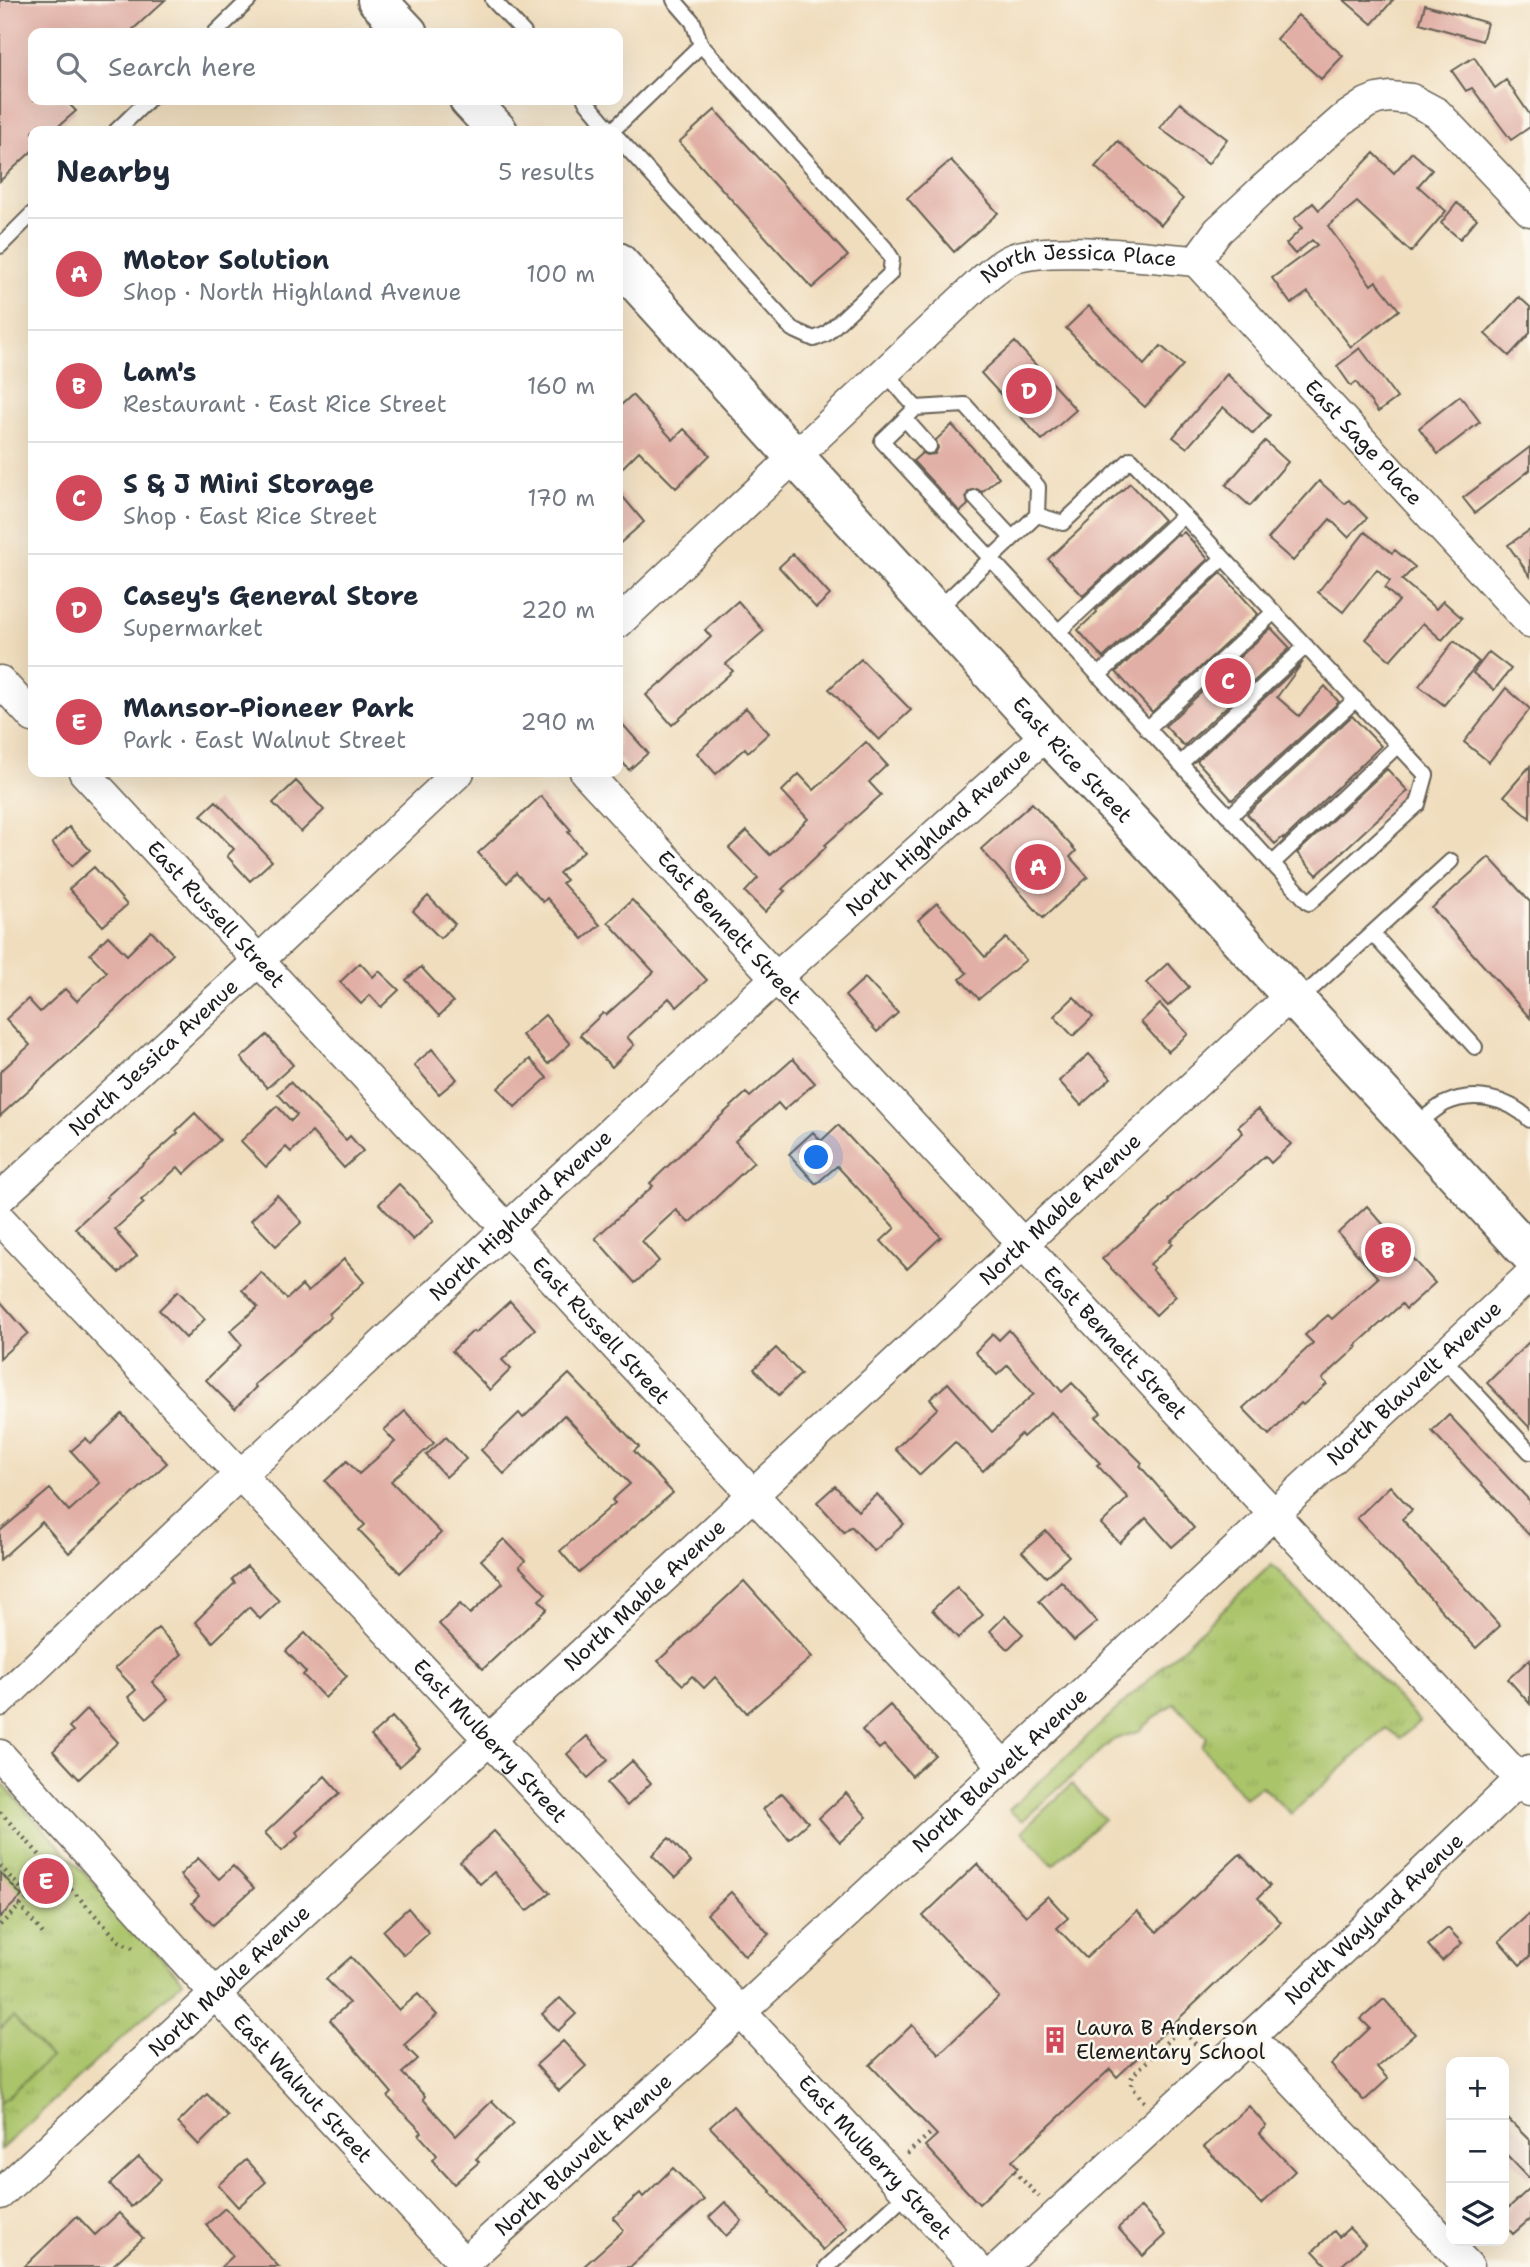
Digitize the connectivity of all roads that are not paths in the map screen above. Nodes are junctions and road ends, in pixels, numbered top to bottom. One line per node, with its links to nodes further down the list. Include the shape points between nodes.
1 (249, 0): 5 (lane)
2 (377, 0): 6 (main road)
3 (493, 0): 7 (lane)
4 (674, 0): 8 (lane, via 692,22)
5 (220, 28)
6 (403, 28)
7 (519, 28)
8 (701, 45): 15 (lane); 16 (lane, via 885,248 892,259 890,274 826,334 814,339 792,329)
9 (143, 105): 12 (lane)
10 (474, 105): 13 (main road)
11 (590, 105): 14 (lane)
12 (121, 126)
13 (493, 126)
14 (608, 126)
15 (617, 126)
16 (623, 143)
17 (1530, 211): 20 (street, North Jessica Place, via 1437,113 1411,99 1377,99 1342,120 1218,231)
18 (28, 218): 19 (lane)
19 (0, 246)
20 (1196, 261): 22 (street, North Jessica Place, via 1071,253 1012,259 985,278); 36 (street, East Sage Place)
21 (623, 267): 26 (main road, East Rice Street)
22 (885, 372): 23 (lane); 26 (street, North Jessica Place)
23 (916, 408): 24 (lane); 28 (lane, via 965,405 1038,487)
24 (905, 419): 25 (lane); 32 (lane, via 882,441)
25 (929, 446)
26 (796, 455): 33 (main road, East Rice Street); 35 (street)
27 (975, 498): 30 (lane)
28 (1037, 515): 29 (lane, via 1063,523 1131,459); 30 (lane)
29 (1184, 515): 31 (lane); 37 (lane)
30 (1012, 538): 32 (lane)
31 (1223, 558): 34 (lane); 39 (lane)
32 (990, 559): 33 (lane); 37 (lane)
33 (937, 610): 44 (main road, East Rice Street)
34 (1275, 612): 38 (lane); 43 (lane)
35 (623, 618)
36 (1530, 623)
37 (1058, 632): 39 (lane)
38 (1306, 646): 41 (lane); 46 (lane)
39 (1098, 676): 43 (lane)
40 (1, 683): 42 (street)
41 (1356, 699): 45 (lane); 50 (lane)
42 (28, 712)
43 (1147, 729): 46 (lane)
44 (1047, 734): 55 (street, North Highland Avenue); 56 (main road, East Rice Street)
45 (1398, 745): 52 (lane); 52 (lane, via 1426,775 1418,804 1308,903)
46 (1180, 764): 50 (lane)
47 (89, 777): 54 (street, East Russell Street)
48 (455, 777): 54 (street, North Jessica Avenue)
49 (590, 777): 55 (street, East Bennett Street)
50 (1229, 817): 52 (lane)
51 (1451, 861): 53 (lane)
52 (1272, 863)
53 (1372, 933): 56 (lane); 57 (lane)
54 (259, 960): 60 (street, North Jessica Avenue); 62 (street, East Russell Street)
55 (776, 978): 62 (street, North Highland Avenue); 63 (street, East Bennett Street)
56 (1294, 998): 59 (main road, East Rice Street); 63 (street, North Mable Avenue)
57 (1475, 1047)
58 (1530, 1120): 59 (lane, via 1506,1103 1474,1096 1445,1104)
59 (1413, 1128): 64 (main road, East Rice Street)
60 (0, 1198)
61 (0, 1219): 68 (street, East Mulberry Street)
62 (506, 1230): 68 (street, North Highland Avenue); 69 (street, East Russell Street)
63 (1022, 1243): 69 (street, North Mable Avenue); 70 (street, East Bennett Street)
64 (1530, 1254)
65 (1530, 1275): 66 (street, North Blauvelt Avenue)
66 (1441, 1357): 67 (lane); 70 (street, North Blauvelt Avenue)
67 (1530, 1452)
68 (240, 1474): 71 (street, North Highland Avenue); 72 (street, East Mulberry Street)
69 (754, 1496): 72 (street, North Mable Avenue); 74 (street, East Russell Street)
70 (1274, 1514): 74 (street, North Blauvelt Avenue); 75 (street, East Bennett Street)
71 (0, 1701)
72 (490, 1741): 76 (street, North Mable Avenue); 77 (street, East Mulberry Street)
73 (0, 1755): 76 (street, East Walnut Street)
74 (1004, 1766): 77 (street, North Blauvelt Avenue)
75 (1527, 1780): 78 (street, North Wayland Avenue)
76 (215, 1994): 80 (street, North Mable Avenue); 81 (street, East Walnut Street)
77 (741, 2012): 79 (street, East Mulberry Street); 81 (street, North Blauvelt Avenue)
78 (1250, 2037): 84 (street, North Wayland Avenue); 85 (street)
79 (898, 2182): 82 (lane); 83 (street, East Mulberry Street)
80 (0, 2194)
81 (464, 2263)
82 (827, 2267)
83 (976, 2267)
84 (1000, 2267)
85 (1469, 2267)

